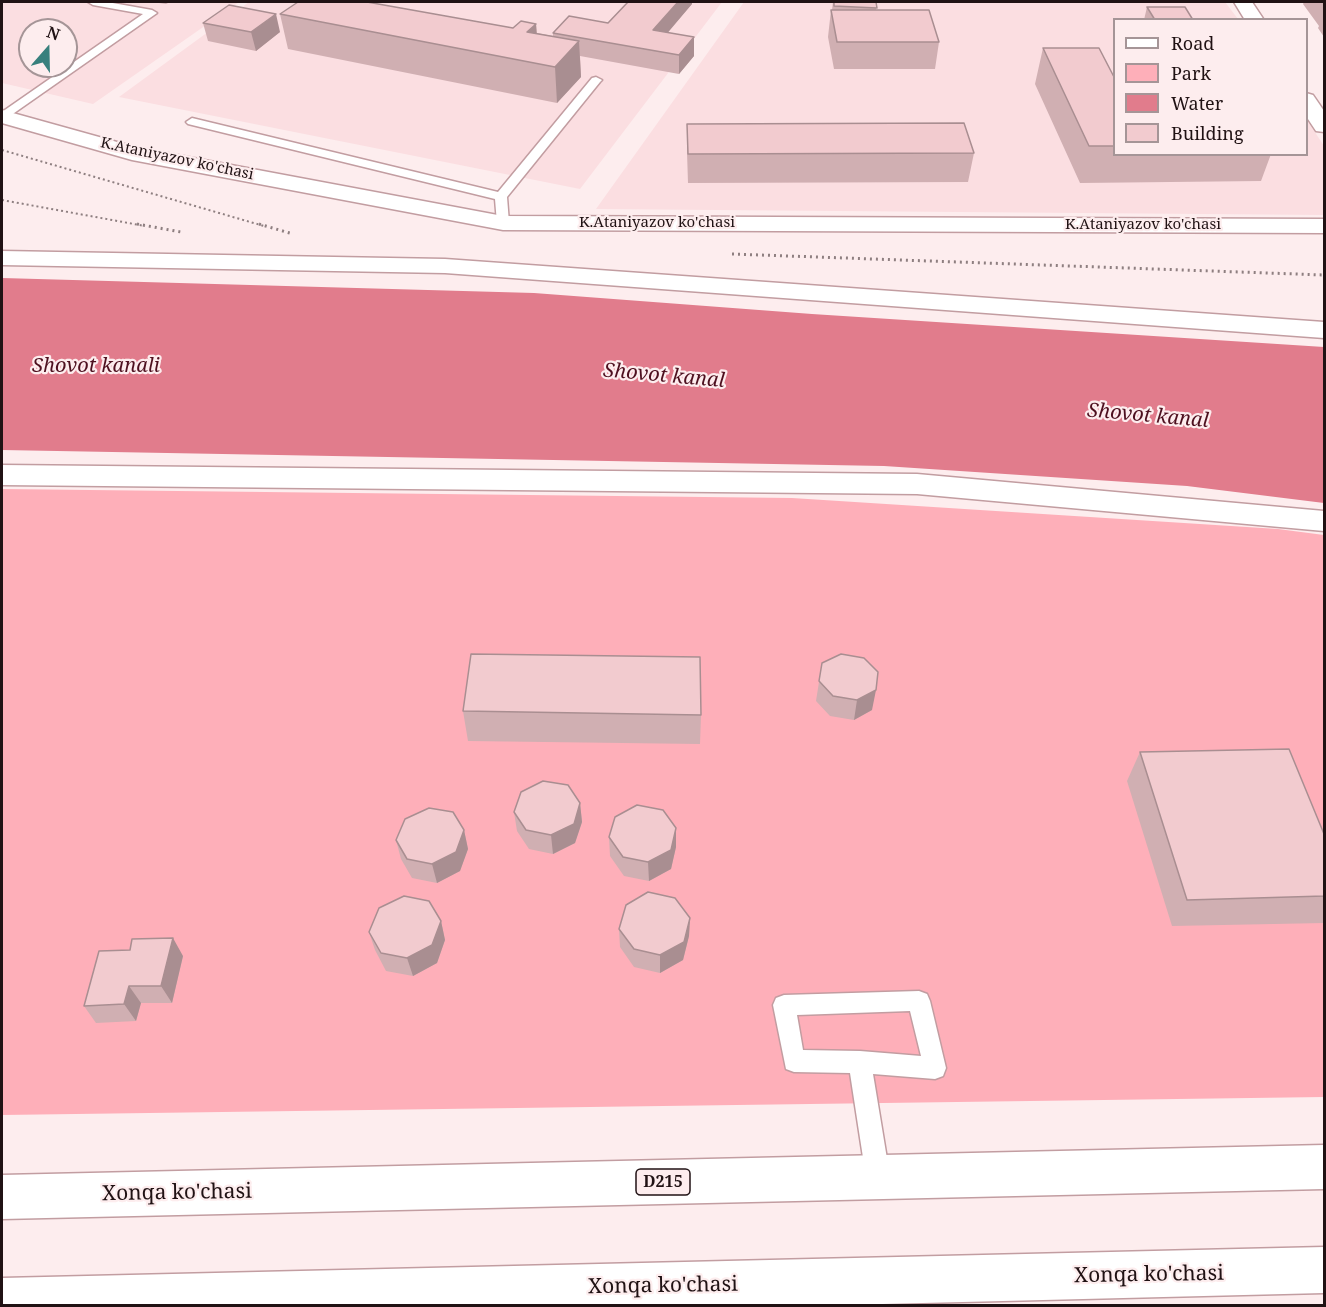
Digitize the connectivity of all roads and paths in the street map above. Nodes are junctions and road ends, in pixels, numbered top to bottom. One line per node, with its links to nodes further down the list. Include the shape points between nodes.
1 (93, 2): 6 (lane, via 152,13)
2 (1243, 2): 3 (street)
3 (1254, 18)
4 (596, 80): 9 (lane)
5 (1308, 102): 8 (street)
6 (2, 116): 11 (street, K.Ataniyazov ko'chasi, via 132,153)
7 (192, 122): 9 (lane)
8 (1324, 126)
9 (501, 197): 11 (lane)
10 (2, 200): 13 (path)
11 (503, 223): 12 (street, K.Ataniyazov ko'chasi)
12 (1324, 226)
13 (182, 232)
14 (296, 238): 15 (path)
15 (284, 239)
16 (2, 258): 17 (street, via 445,266)
17 (1324, 330)
18 (2, 475): 19 (street, via 917,484)
19 (1324, 521)
20 (860, 1062): 20 (lane, via 934,1068 919,1001 784,1005 794,1061); 22 (lane)
21 (1324, 1167): 22 (street, Xonqa ko'chasi / D215)
22 (878, 1177): 23 (street, Xonqa ko'chasi / D215)
23 (2, 1197)
24 (1324, 1270): 25 (street, Xonqa ko'chasi)
25 (2, 1301)

